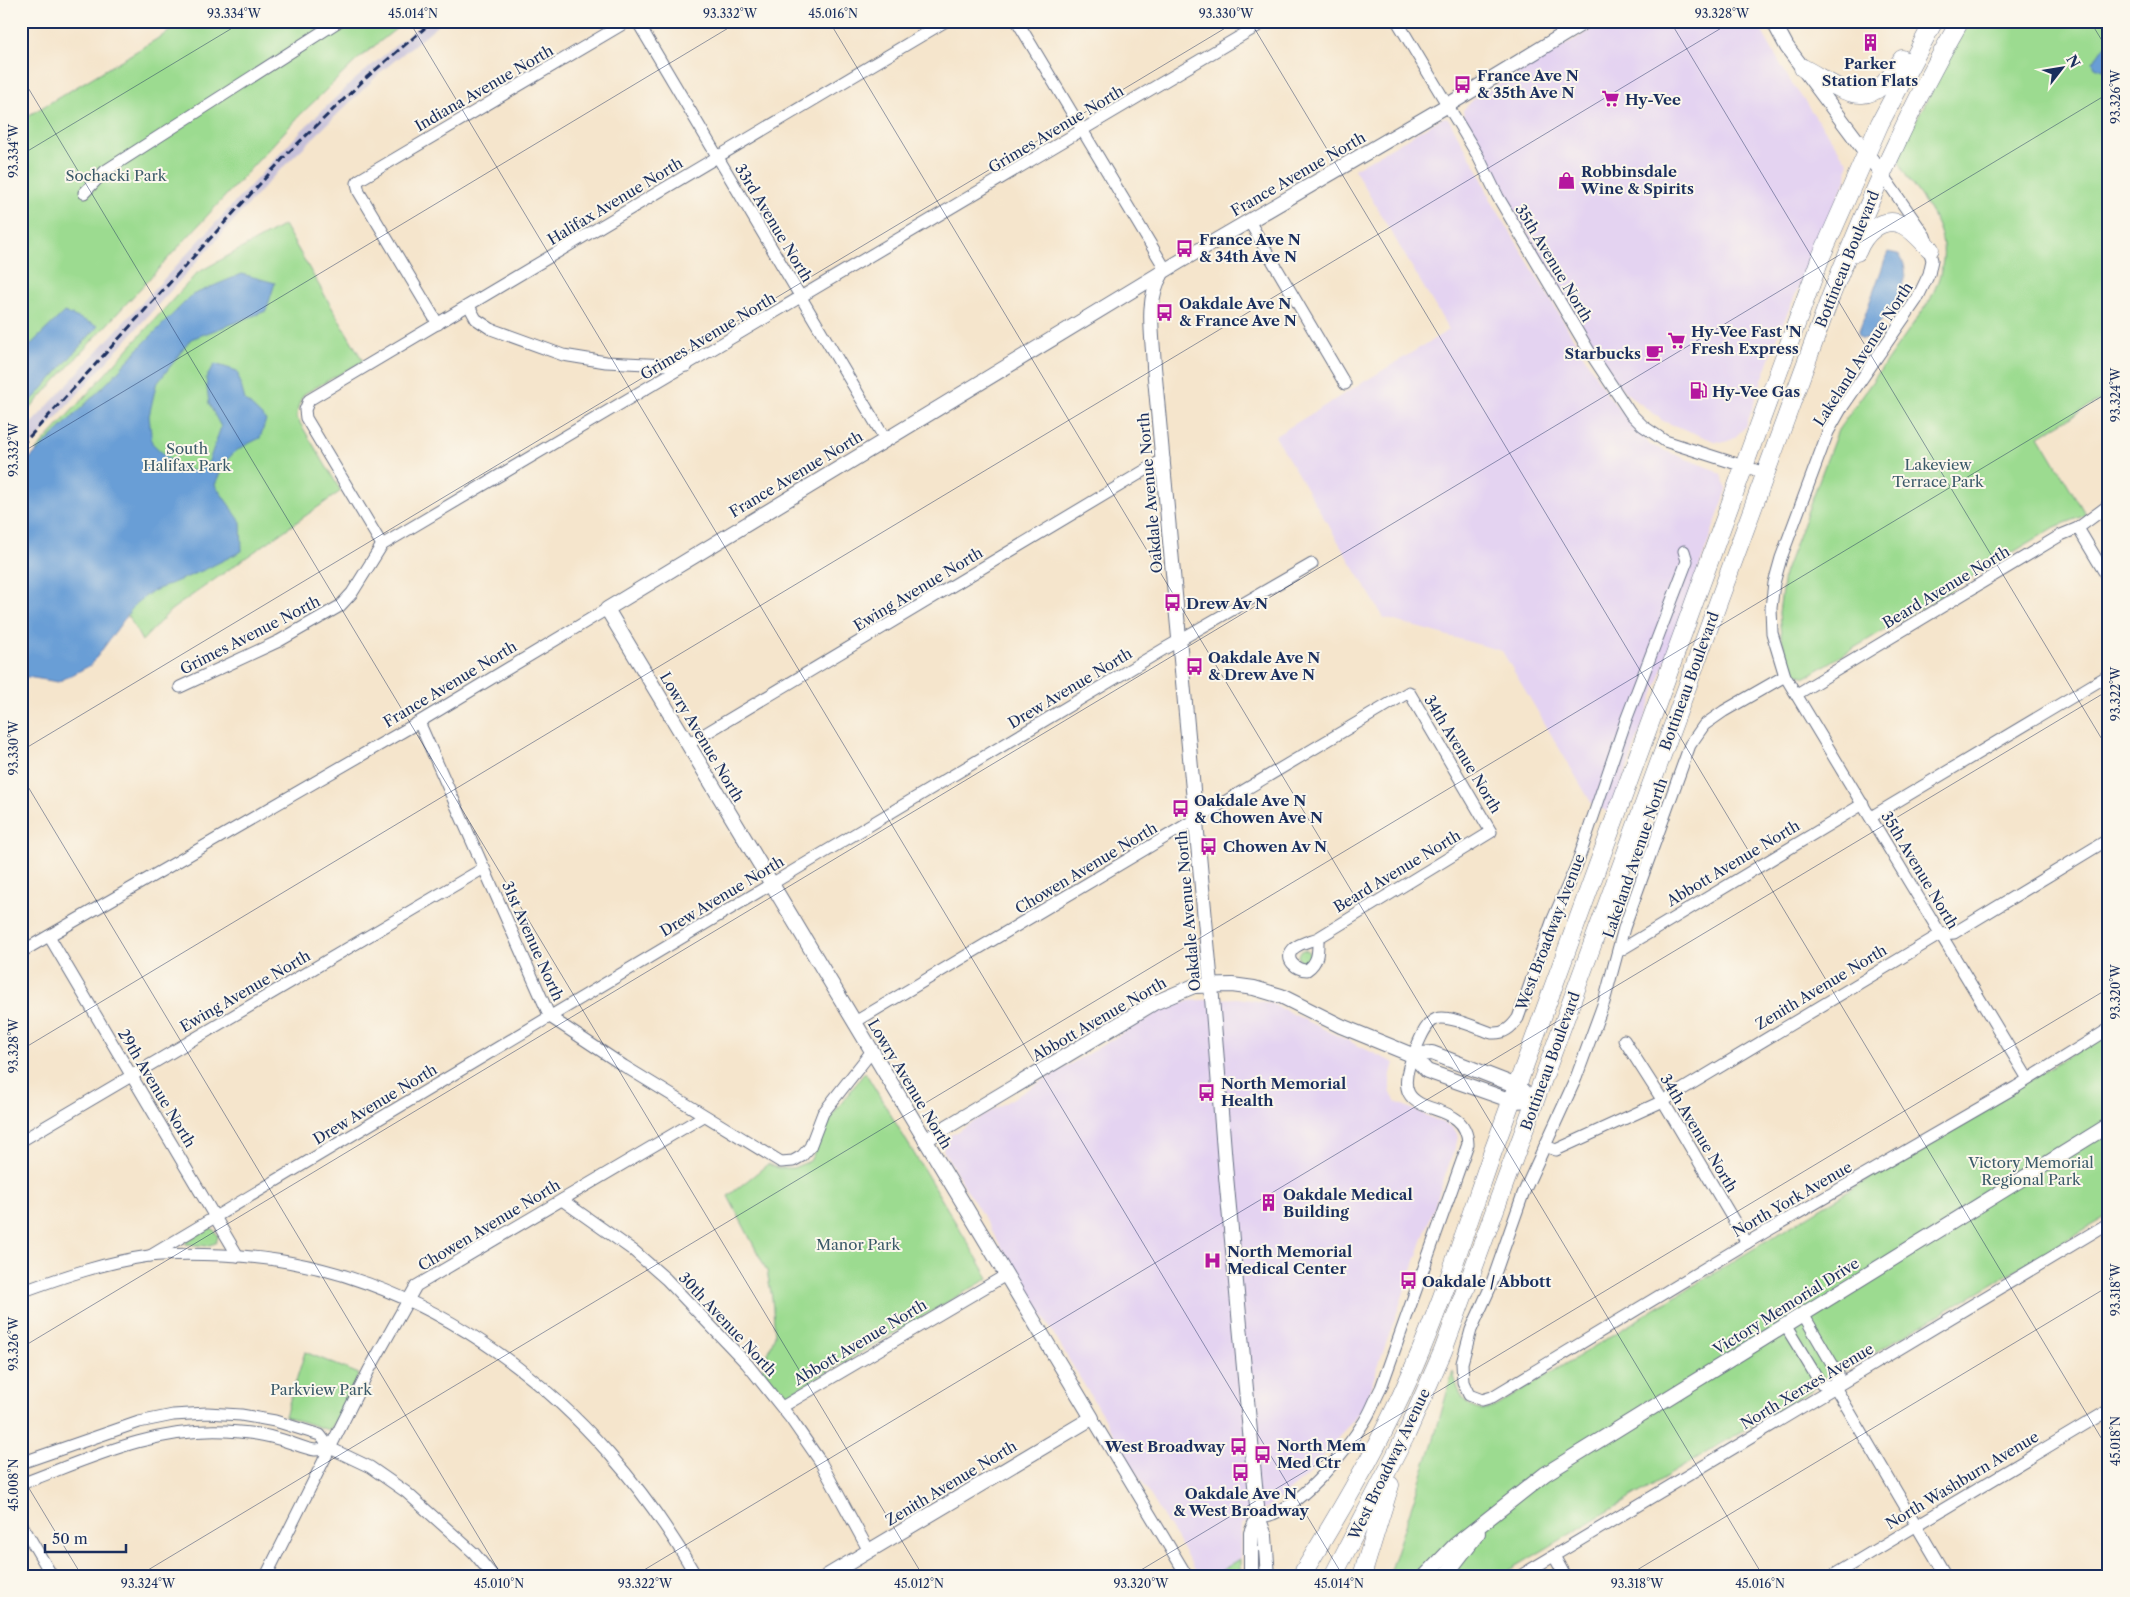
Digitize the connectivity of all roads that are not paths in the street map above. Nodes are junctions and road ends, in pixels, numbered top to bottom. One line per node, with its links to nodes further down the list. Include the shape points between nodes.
1 (339, 21): 19 (street, via 105,171)
2 (628, 21): 25 (street, Indiana Avenue North, via 364,176 357,184)
3 (637, 21): 17 (street, 33rd Avenue North)
4 (946, 21): 17 (street, Halifax Avenue North)
5 (1017, 21): 15 (street)
6 (1266, 21): 15 (street, Grimes Avenue North)
7 (1397, 21): 14 (street, 35th Avenue North)
8 (1586, 21): 14 (street, France Avenue North)
9 (1773, 21): 13 (street)
10 (1923, 21): 13 (main road, via 1885,84 1868,95 1848,92)
11 (1934, 21): 16 (main road, Bottineau Boulevard)
12 (1960, 21): 18 (main road, Bottineau Boulevard, via 1912,108)
13 (1802, 68): 16 (street)
14 (1448, 105): 20 (street, France Avenue North); 31 (street, 35th Avenue North, via 1502,205 1588,351 1630,413 1665,441)
15 (1081, 131): 22 (street); 23 (street, Grimes Avenue North)
16 (1866, 154): 18 (street); 31 (main road, Bottineau Boulevard, via 1820,259)
17 (718, 157): 23 (street, 33rd Avenue North); 24 (street, Halifax Avenue North)
18 (1882, 174): 21 (street, Lakeland Avenue North, via 1925,236); 28 (main road, Bottineau Boulevard)
19 (84, 193)
20 (1249, 221): 22 (street, France Avenue North); 27 (street)
21 (1930, 249): 28 (main road, via 1903,225 1881,224 1866,236 1812,375); 42 (street, Lakeland Avenue North, via 1932,260 1926,285 1828,432 1781,558 1771,608 1772,634)
22 (1164, 272): 29 (street, France Avenue North); 30 (street, Oakdale Avenue North, via 1156,283 1151,300)
23 (801, 298): 26 (street, Grimes Avenue North); 29 (street, 33rd Avenue North)
24 (469, 306): 25 (street, Halifax Avenue North); 26 (street, via 476,319 491,329 563,354 606,362)
25 (438, 324): 35 (street, Halifax Avenue North, via 309,400 305,410 306,418)
26 (687, 366): 35 (street, Grimes Avenue North)
27 (1345, 384)
28 (1777, 438): 32 (main road, Bottineau Boulevard)
29 (885, 439): 39 (street, France Avenue North)
30 (1164, 460): 40 (street, Oakdale Avenue North); 47 (street, Ewing Avenue North)
31 (1743, 466): 32 (street, 35th Avenue North); 69 (main road, Bottineau Boulevard)
32 (1765, 473): 70 (main road, Bottineau Boulevard)
33 (2109, 505): 34 (street, Beard Avenue North)
34 (2078, 528): 38 (street); 45 (street, Beard Avenue North, via 2061,535)
35 (382, 545): 43 (street, Grimes Avenue North, via 340,606 286,638)
36 (1684, 551): 66 (street, West Broadway Avenue, via 1687,561 1518,1018 1499,1034 1446,1018 1433,1020)
37 (1312, 564): 40 (street, Drew Avenue North)
38 (2109, 580)
39 (606, 609): 46 (street, France Avenue North); 47 (street, Lowry Avenue North)
40 (1179, 641): 50 (street, Oakdale Avenue North); 54 (street, Drew Avenue North)
41 (2109, 674): 49 (street)
42 (1786, 676): 45 (street, 35th Avenue North); 58 (street, Lakeland Avenue North, via 1724,710 1704,725 1690,745)
43 (180, 687)
44 (1409, 692): 50 (street, Chowen Avenue North); 51 (street, 34th Avenue North)
45 (1797, 694): 48 (street, 35th Avenue North)
46 (419, 722): 53 (street, 31st Avenue North); 56 (street, France Avenue North)
47 (688, 744): 54 (street, Lowry Avenue North)
48 (1864, 804): 49 (street, 35th Avenue North); 58 (street, Abbott Avenue North)
49 (1871, 817): 55 (street, 35th Avenue North)
50 (1196, 820): 60 (street, Oakdale Avenue North); 62 (street, Chowen Avenue North)
51 (1491, 832): 57 (street, Beard Avenue North)
52 (2109, 839): 55 (street, Zenith Avenue North, via 1954,933)
53 (484, 868): 61 (street, 31st Avenue North); 67 (street, Ewing Avenue North)
54 (772, 884): 61 (street, Drew Avenue North); 62 (street, Lowry Avenue North)
55 (1941, 934): 68 (street, 35th Avenue North); 71 (street, Zenith Avenue North)
56 (49, 936): 59 (street, France Avenue North); 67 (street, 29th Avenue North)
57 (1318, 938)
58 (1618, 950): 76 (street, Lakeland Avenue North, via 1604,1002 1576,1078)
59 (21, 952)
60 (1211, 985): 66 (street, Abbott Avenue North, via 1254,988 1275,994 1347,1029); 74 (street, Abbott Avenue North, via 1194,986 1154,1003); 99 (street, Oakdale Avenue North)
61 (550, 1017): 72 (street, 31st Avenue North); 78 (street, Drew Avenue North)
62 (855, 1022): 65 (street, Lowry Avenue North)
63 (2109, 1029): 68 (street, North York Avenue)
64 (1624, 1040): 71 (street, 34th Avenue North)
65 (872, 1051): 72 (street, 31st Avenue North, via 823,1113 810,1148 793,1161 781,1162); 74 (street, Lowry Avenue North)
66 (1412, 1055): 69 (street, Abbott Avenue North, via 1432,1053); 99 (street, West Broadway Avenue, via 1405,1086 1407,1093 1416,1102 1461,1122 1466,1129 1468,1144 1381,1388 1364,1422 1318,1480 1288,1506 1271,1515)
67 (132, 1075): 75 (street, Ewing Avenue North); 78 (street, 29th Avenue North)
68 (2028, 1079): 80 (street, North York Avenue)
69 (1514, 1093): 70 (street, Abbott Avenue North); 87 (main road, Bottineau Boulevard)
70 (1535, 1100): 89 (main road, Bottineau Boulevard)
71 (1663, 1101): 76 (street, Zenith Avenue North, via 1556,1150); 80 (street, 34th Avenue North)
72 (704, 1116): 77 (street, Chowen Avenue North)
73 (2109, 1124): 86 (street, Victory Memorial Drive)
74 (925, 1140): 83 (street, Lowry Avenue North)
75 (21, 1141)
76 (1545, 1146): 92 (street, Lakeland Avenue North, via 1523,1194 1490,1288 1471,1330 1462,1363 1463,1382 1469,1395 1482,1400)
77 (562, 1200): 85 (street, Chowen Avenue North, via 416,1286); 93 (street, 30th Avenue North, via 634,1251 666,1279 747,1364)
78 (215, 1216): 81 (street, Drew Avenue North); 82 (street, 29th Avenue North)
79 (2109, 1223): 90 (street, North Xerxes Avenue)
80 (1747, 1243): 92 (street, North York Avenue)
81 (150, 1256): 82 (street); 84 (street, via 90,1269)
82 (238, 1256): 85 (street, via 296,1263 334,1272)
83 (1006, 1275): 93 (street, Abbott Avenue North); 95 (street, Lowry Avenue North)
84 (21, 1292)
85 (407, 1299): 96 (street, Chowen Avenue North); 108 (street, via 460,1326 543,1389 582,1425 651,1505)
86 (1803, 1314): 88 (street, Victory Memorial Drive); 90 (street, via 1838,1374)
87 (1432, 1320): 113 (main road, West Broadway Avenue, via 1370,1458)
88 (1785, 1325): 90 (street, via 1821,1384); 100 (street, Victory Memorial Drive, via 1545,1474)
89 (1444, 1351): 91 (main road, West Broadway Avenue)
90 (1835, 1387): 102 (street); 104 (street, North Xerxes Avenue)
91 (1425, 1393): 114 (main road, West Broadway Avenue); 115 (main road, via 1389,1488)
92 (1492, 1396)
93 (782, 1407): 103 (street, 30th Avenue North, via 820,1461)
94 (2109, 1410): 102 (street, North Washburn Avenue)
95 (1092, 1418): 103 (street, Zenith Avenue North); 110 (street, Lowry Avenue North)
96 (330, 1448): 97 (street, via 320,1435 275,1421 207,1413 139,1422); 98 (street, via 314,1450 274,1437 242,1432 178,1432 146,1438); 106 (street, Chowen Avenue North); 107 (street, via 370,1467 406,1492 468,1548)
97 (21, 1463)
98 (21, 1484)
99 (1258, 1517): 111 (street, Oakdale Avenue North, via 1251,1532); 112 (street, Oakdale Avenue North, via 1265,1536)
100 (1486, 1522): 116 (street, via 1455,1545); 117 (street)
101 (21, 1523): 105 (street)
102 (1916, 1525): 120 (street, North Washburn Avenue); 121 (street)
103 (869, 1550): 109 (street, Zenith Avenue North)
104 (1554, 1556): 118 (street, North Xerxes Avenue); 119 (street)
105 (52, 1576)
106 (266, 1576)
107 (493, 1576)
108 (696, 1576)
109 (828, 1576)
110 (1187, 1576)
111 (1251, 1576)
112 (1268, 1576)
113 (1301, 1576)
114 (1333, 1576)
115 (1362, 1576)
116 (1425, 1576)
117 (1446, 1576)
118 (1520, 1576)
119 (1566, 1576)
120 (1832, 1576)
121 (1946, 1576)

